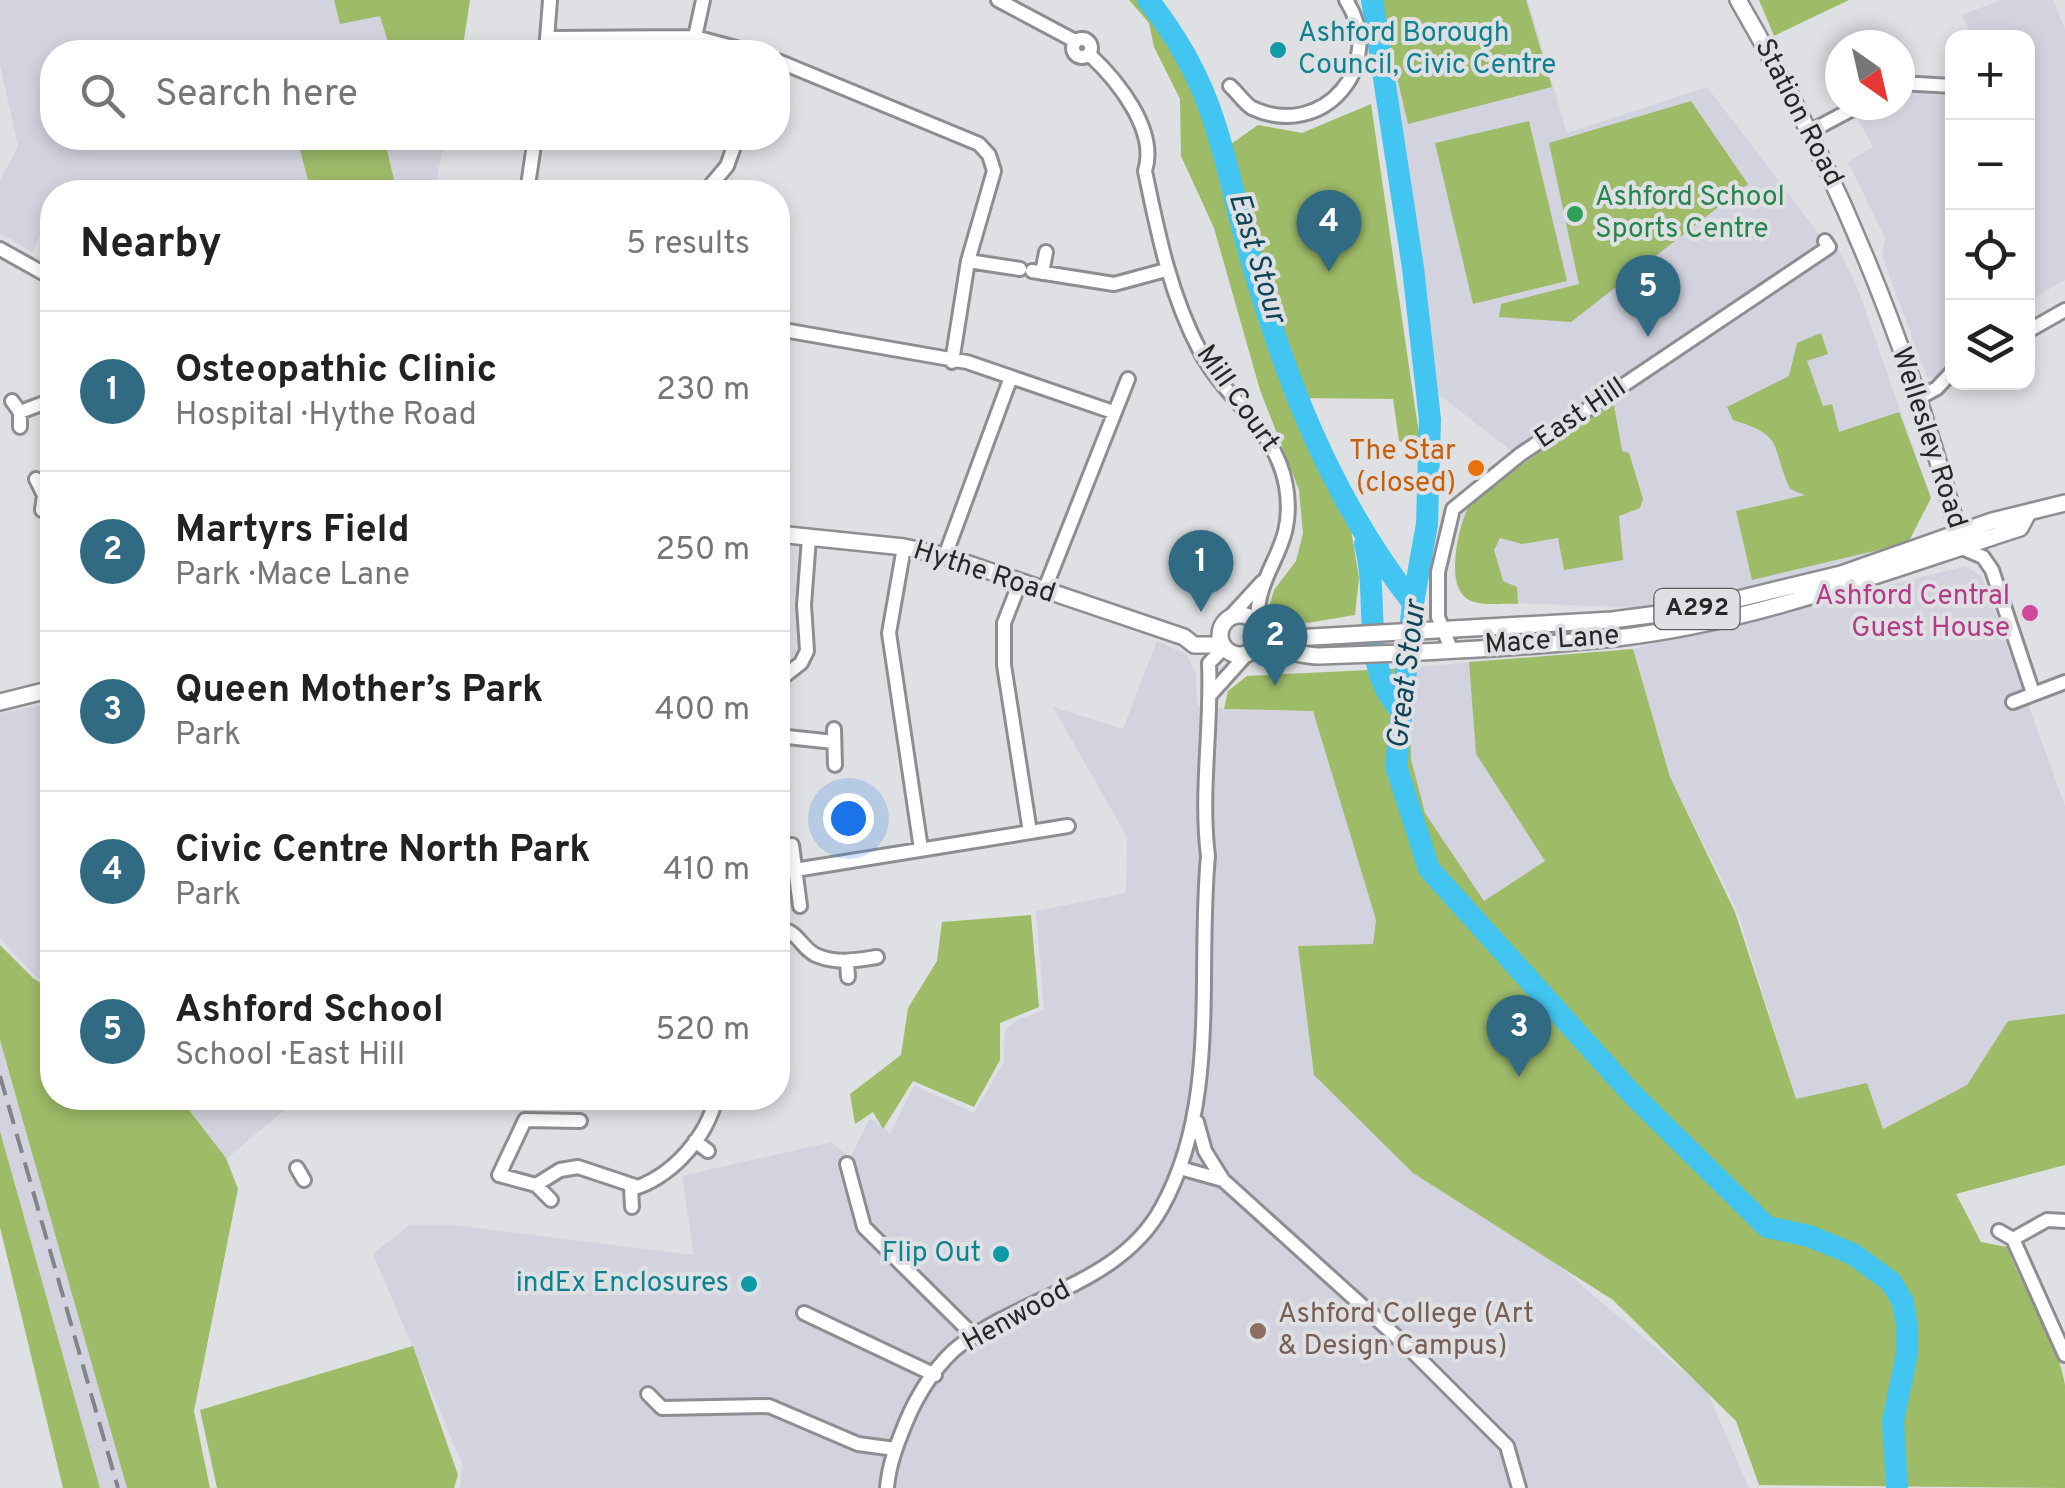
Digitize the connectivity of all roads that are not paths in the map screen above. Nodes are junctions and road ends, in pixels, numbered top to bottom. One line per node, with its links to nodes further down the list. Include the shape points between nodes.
1 (550, 0): 7 (street)
2 (703, 0): 6 (street)
3 (998, 0): 25 (street, Mill Court, via 1075,42 1075,54 1089,54 1122,91 1149,157 1145,171)
4 (1346, 0): 13 (street, via 1361,36 1359,58 1353,78 1329,104 1283,116 1250,107)
5 (1738, 0): 15 (main road, Station Road)
6 (695, 37): 8 (street); 9 (street)
7 (548, 40)
8 (640, 40)
9 (706, 40)
10 (790, 66): 24 (street, via 979,144 994,171)
11 (1915, 80): 12 (street)
12 (1945, 85)
13 (1230, 86)
14 (1831, 120): 15 (street)
15 (1811, 130): 20 (main road, Station Road)
16 (533, 150): 18 (street)
17 (733, 150): 19 (street)
18 (529, 180)
19 (715, 180)
20 (1853, 228): 35 (main road, Wellesley Road)
21 (1830, 244): 51 (street, East Hill, via 1471,491 1454,508 1442,540)
22 (0, 249): 26 (street)
23 (1046, 252): 27 (street)
24 (968, 260): 27 (street); 31 (street)
25 (1166, 270): 27 (street, via 1114,284); 48 (street, Mill Court, via 1208,364 1281,463 1290,520 1282,551)
26 (40, 271)
27 (1032, 271)
28 (2065, 310): 29 (street)
29 (2035, 327)
30 (790, 331): 31 (street)
31 (952, 362): 32 (street)
32 (1012, 376): 37 (street); 46 (street)
33 (1128, 379): 37 (street)
34 (1945, 380): 35 (street)
35 (1918, 400): 44 (main road, Wellesley Road)
36 (40, 402): 38 (street, via 16,406)
37 (1112, 412): 49 (street)
38 (20, 427)
39 (36, 479): 40 (street)
40 (40, 484)
41 (2065, 503): 44 (main road, A292, via 2007,516)
42 (790, 536): 43 (main road, Hythe Road)
43 (808, 538): 45 (main road, Hythe Road); 57 (street, via 807,651)
44 (1961, 540): 51 (main road, Mace Lane / A292, via 1697,610); 54 (main road, Mace Lane / A292, via 1848,587 1692,627); 60 (street, Wellesley Road, via 1992,570)
45 (904, 546): 46 (main road, Hythe Road); 69 (street, via 889,633)
46 (944, 556): 47 (main road, Hythe Road)
47 (1020, 582): 49 (main road, Hythe Road); 67 (street, via 1004,623 1004,664)
48 (1262, 582): 50 (street, Mill Court); 52 (street, Mill Court)
49 (1044, 592): 53 (main road, Hythe Road)
50 (1259, 627): 51 (main road, Mace Lane / A292, via 1294,638); 52 (main road, Mace Lane, via 1248,616); 55 (main road)
51 (1433, 629): 54 (street, East Hill)
52 (1224, 634): 53 (main road, Hythe Road); 55 (main road, Mace Lane, via 1234,655); 56 (street)
53 (1189, 641): 56 (street)
54 (1452, 649): 55 (main road, Mace Lane / A292)
55 (1249, 653): 61 (street)
56 (1208, 663): 61 (street, Henwood)
57 (790, 672)
58 (2065, 682): 60 (street)
59 (40, 692): 62 (main road)
60 (2033, 693): 63 (street)
61 (1212, 694): 77 (street, Henwood)
62 (0, 702)
63 (2014, 702)
64 (790, 736): 65 (street, via 834,735)
65 (835, 765)
66 (1063, 831): 67 (street)
67 (1030, 832): 69 (street)
68 (792, 845): 70 (street)
69 (921, 849): 70 (street)
70 (795, 870): 71 (street)
71 (800, 906)
72 (790, 933): 74 (street, via 819,956)
73 (877, 957): 74 (street)
74 (847, 962): 75 (street)
75 (848, 977)
76 (712, 1110): 79 (street)
77 (1196, 1119): 82 (street, Henwood); 83 (street, Henwood)
78 (580, 1121): 84 (street, via 525,1120 499,1175)
79 (695, 1141): 80 (street); 85 (street, via 650,1182)
80 (708, 1152)
81 (847, 1164): 92 (street, via 864,1228)
82 (1180, 1168): 83 (street, Henwood); 92 (street, Henwood, via 1160,1212 1122,1252 1082,1281)
83 (1223, 1180): 98 (street, Henwood, via 1410,1348 1507,1446)
84 (536, 1185): 85 (street, via 578,1167); 86 (street)
85 (631, 1188): 87 (street)
86 (551, 1200)
87 (632, 1208)
88 (2065, 1221): 90 (street, via 2047,1220)
89 (1999, 1231): 90 (street)
90 (2012, 1238): 93 (street)
91 (804, 1312): 94 (street)
92 (974, 1336): 94 (street, Henwood)
93 (2065, 1355)
94 (934, 1375): 96 (street, Henwood, via 916,1398)
95 (648, 1394): 96 (street, via 662,1408 769,1406 858,1444)
96 (895, 1448): 97 (street, Henwood)
97 (887, 1488)
98 (1519, 1488)

